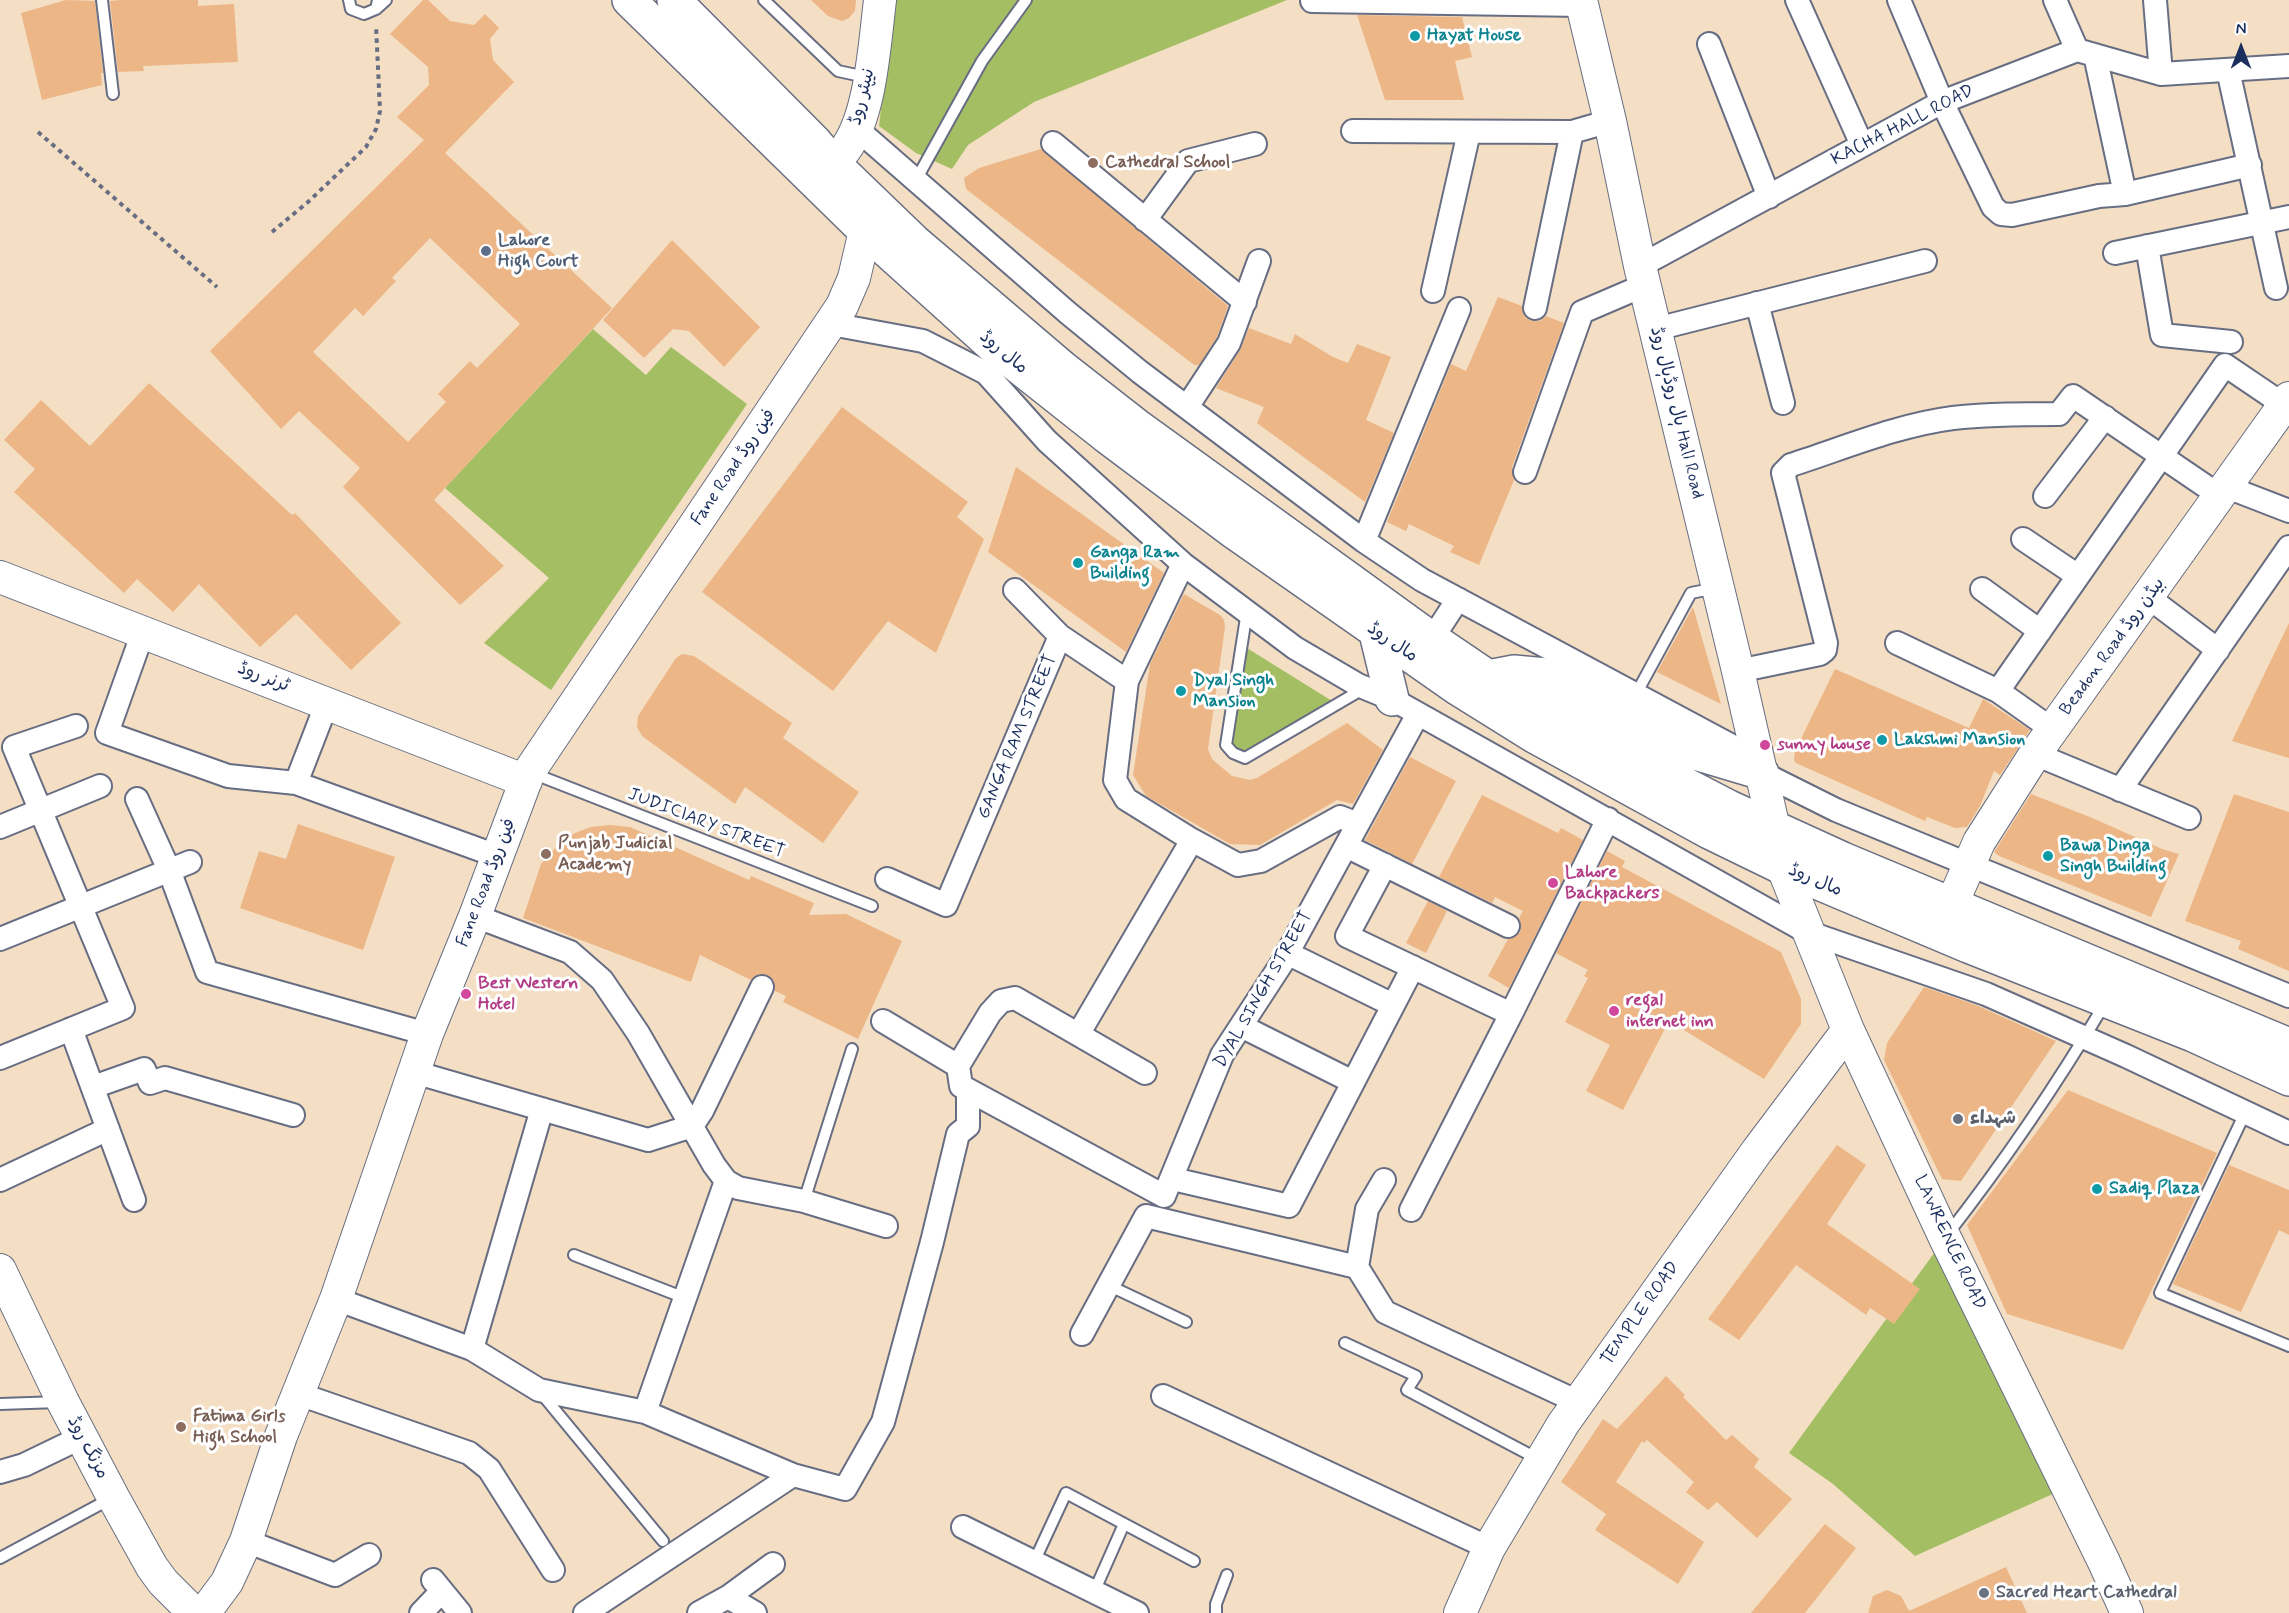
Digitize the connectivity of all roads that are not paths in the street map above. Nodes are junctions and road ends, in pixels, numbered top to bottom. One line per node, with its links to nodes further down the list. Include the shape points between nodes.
1 (102, 0): 22 (lane)
2 (349, 0): 15 (lane, via 351,9 364,15)
3 (386, 0): 15 (lane)
4 (629, 0): 33 (main road, مال روڈ)
5 (674, 0): 33 (main road, مال روڈ, via 814,142)
6 (764, 0): 21 (lane, via 838,71)
7 (880, 0): 21 (main road, نیپئر روڈ)
8 (1026, 0): 34 (lane, via 982,61)
9 (1797, 0): 31 (street)
10 (1899, 0): 23 (street)
11 (2055, 0): 17 (street)
12 (2155, 0): 20 (street)
13 (1312, 1): 14 (street)
14 (1582, 3): 24 (main road, ہال روڈہال روڈ Hall Road)
15 (377, 5)
16 (1709, 44): 36 (street)
17 (2086, 52): 20 (street); 23 (street, KACHA HALL ROAD); 35 (street)
18 (2289, 66): 19 (street)
19 (2228, 70): 20 (street); 32 (street)
20 (2161, 74)
21 (870, 78): 25 (main road, نیپئر روڈ)
22 (113, 94)
23 (1942, 102): 31 (street, KACHA HALL ROAD); 35 (street, via 1993,207 2001,214)
24 (1610, 121): 28 (street); 45 (main road, ہال روڈہال روڈ Hall Road)
25 (857, 129): 33 (main road, نیپئر روڈ, via 847,147); 34 (street)
26 (1353, 131): 27 (street)
27 (1469, 132): 28 (street); 47 (street)
28 (1572, 132): 51 (street)
29 (1053, 143): 39 (street)
30 (1255, 144): 39 (street, via 1188,161)
31 (1862, 146): 36 (street, KACHA HALL ROAD)
32 (2250, 165): 35 (street); 40 (street)
33 (824, 172): 38 (main road, مال روڈ)
34 (916, 180): 58 (street, via 1068,313)
35 (2125, 194)
36 (1769, 196): 45 (street, KACHA HALL ROAD)
37 (2289, 217): 40 (street)
38 (874, 220): 52 (main road, Fane Road فین روڈ, via 854,278); 55 (main road, مال روڈ); 81 (main road, مال روڈ, via 914,241 1136,425)
39 (1145, 220): 48 (street)
40 (2262, 223): 41 (street); 46 (street)
41 (2147, 246): 42 (street); 54 (street, via 2162,334)
42 (2115, 253)
43 (1259, 261): 48 (street)
44 (1925, 261): 49 (street)
45 (1642, 276): 53 (main road, ہال روڈہال روڈ Hall Road); 61 (street, KACHA HALL ROAD, via 1582,312)
46 (2276, 288)
47 (1433, 291)
48 (1245, 302): 58 (street, via 1229,343)
49 (1756, 303): 53 (street); 57 (street)
50 (1459, 309): 66 (street)
51 (1535, 309)
52 (831, 324): 55 (street, via 923,341); 94 (main road, Fane Road فین روڈ)
53 (1656, 329): 71 (main road, ہال روڈہال روڈ Hall Road)
54 (2231, 342)
55 (991, 361): 68 (street, via 1047,441); 79 (main road, مال روڈ, via 1106,436)
56 (2287, 402): 60 (street, via 2225,365); 62 (main road, Beadon Road بیڈن روڈ)
57 (1783, 403)
58 (1187, 407): 66 (street)
59 (2105, 417): 60 (street); 63 (street); 84 (street, via 2073,396 2059,414 2002,414 1928,423 1791,465 1783,472 1825,650)
60 (2162, 457): 62 (street); 69 (street)
61 (1525, 472)
62 (2223, 492): 64 (street); 74 (main road, Beadon Road بیڈن روڈ)
63 (2045, 496)
64 (2289, 511)
65 (2024, 539): 69 (street)
66 (1364, 541): 75 (street)
67 (2289, 547): 83 (street)
68 (1183, 564): 76 (street); 86 (street)
69 (2078, 576): 77 (street)
70 (0, 577): 78 (main road, ٹرنر روڈ)
71 (1718, 587): 84 (main road, ہال روڈہال روڈ Hall Road); 88 (lane, via 1691,593)
72 (1982, 589): 77 (street)
73 (1014, 590): 80 (street)
74 (2148, 597): 83 (street); 92 (main road, Beadon Road بیڈن روڈ)
75 (1458, 599): 81 (street); 88 (street)
76 (1247, 610): 89 (street, via 1295,648); 89 (lane, via 1227,745 1233,753 1245,758)
77 (2040, 631): 87 (street)
78 (143, 632): 90 (main road, ٹرنر روڈ); 95 (street, via 107,733 228,776)
79 (1376, 633): 89 (main road); 111 (main road, مال روڈ, via 1534,736 1709,832)
80 (1060, 636): 86 (street, GANGA RAM STREET); 112 (street, GANGA RAM STREET, via 946,905)
81 (1432, 639): 85 (main road, مال روڈ)
82 (1897, 643): 87 (street)
83 (2218, 650): 97 (street)
84 (1738, 671): 93 (main road, ہال روڈہال روڈ Hall Road)
85 (1488, 677): 93 (main road, via 1514,672 1546,675 1695,753); 103 (main road, مال روڈ, via 1594,737 1728,807)
86 (1127, 681): 105 (street, via 1115,780 1126,799)
87 (1998, 691): 92 (street)
88 (1636, 694): 93 (street, via 1730,745)
89 (1392, 700): 101 (street); 102 (street, DYAL SINGH STREET)
90 (327, 703): 94 (main road, ٹرنر روڈ); 95 (street)
91 (76, 726): 99 (street, via 14,747)
92 (2044, 742): 97 (street); 108 (main road, Beadon Road بیڈن روڈ)
93 (1762, 773): 103 (main road, ہال روڈہال روڈ Hall Road); 108 (street, via 1836,810)
94 (527, 776): 107 (main road, Fane Road فین روڈ); 115 (lane, JUDICIARY STREET)
95 (296, 783): 107 (street)
96 (100, 786): 99 (street)
97 (2120, 790): 100 (street)
98 (137, 799): 110 (street)
99 (40, 811): 104 (street); 114 (street)
100 (2189, 818)
101 (1608, 819): 118 (street); 126 (street)
102 (1358, 824): 105 (street, via 1340,817 1261,861 1239,865); 106 (street, DYAL SINGH STREET)
103 (1773, 826): 111 (main road, ہال روڈہال روڈ Hall Road); 113 (main road, مال روڈ)
104 (0, 827)
105 (1192, 840): 131 (street)
106 (1346, 846): 109 (street); 120 (street, DYAL SINGH STREET)
107 (497, 856): 116 (main road, Fane Road فین روڈ)
108 (1968, 863): 113 (main road, Beadon Road بیڈن روڈ); 123 (street)
109 (1385, 865): 117 (street); 121 (street, via 1347,936)
110 (179, 866): 114 (street); 132 (street, via 207,972)
111 (1784, 868): 118 (main road, LAWRENCE ROAD); 124 (main road, مال روڈ)
112 (887, 879)
113 (1952, 904): 134 (main road, مال روڈ)
114 (80, 905): 119 (street); 129 (street, via 123,1008)
115 (872, 906)
116 (475, 915): 132 (main road, Fane Road فین روڈ); 146 (street, via 570,952 585,963 602,980 638,1034)
117 (1508, 926)
118 (1808, 932): 130 (main road, LAWRENCE ROAD); 133 (street, via 1986,994)
119 (0, 939)
120 (1287, 953): 125 (street); 128 (street, DYAL SINGH STREET)
121 (1413, 967): 125 (street); 126 (street)
122 (762, 987): 146 (street)
123 (2289, 996)
124 (2106, 1001): 133 (lane); 139 (main road, مال روڈ)
125 (1393, 1005): 141 (street)
126 (1510, 1014): 155 (street)
127 (883, 1021): 140 (street)
128 (1241, 1026): 141 (street); 149 (street, DYAL SINGH STREET, via 1222,1055)
129 (71, 1029): 136 (street); 142 (street)
130 (1848, 1030): 157 (main road, LAWRENCE ROAD); 173 (main road, TEMPLE ROAD)
131 (1079, 1033): 138 (street); 140 (street, via 1015,998 1001,1001 990,1013)
132 (427, 1034): 137 (main road, Fane Road فین روڈ)
133 (2084, 1037): 144 (street); 157 (lane, via 1987,1185)
134 (2289, 1045)
135 (852, 1050): 154 (lane)
136 (0, 1058)
137 (414, 1072): 143 (street); 163 (main road, Fane Road فین روڈ)
138 (1145, 1073)
139 (2289, 1079)
140 (962, 1080): 149 (street, via 1164,1197); 179 (street, via 968,1126 958,1134 883,1422 845,1489)
141 (1353, 1082): 149 (street, via 1288,1206)
142 (93, 1087): 145 (street, via 144,1069 150,1083 165,1078); 147 (street)
143 (542, 1109): 146 (street, via 648,1140); 168 (street)
144 (2246, 1113): 148 (street); 167 (lane, via 2160,1293)
145 (293, 1115)
146 (692, 1126): 152 (street)
147 (108, 1129): 150 (street); 153 (street)
148 (2289, 1133)
149 (1173, 1179)
150 (0, 1180)
151 (1384, 1180): 159 (street, via 1367,1209)
152 (726, 1181): 154 (street, via 738,1188); 162 (street)
153 (134, 1200)
154 (804, 1201): 156 (street)
155 (1411, 1210)
156 (886, 1226)
157 (1945, 1238): 205 (main road, LAWRENCE ROAD)
158 (574, 1255): 162 (lane)
159 (1358, 1267): 161 (street, via 1146,1216); 173 (street, via 1385,1312)
160 (2, 1277): 172 (main road, مزنگ روڈ)
161 (1110, 1286): 164 (lane); 165 (street)
162 (685, 1298): 175 (street)
163 (336, 1299): 168 (street); 170 (main road, Fane Road فین روڈ)
164 (1186, 1322)
165 (1082, 1334)
166 (1345, 1343): 177 (lane, via 1416,1376 1407,1390)
167 (2289, 1346)
168 (472, 1349): 169 (street)
169 (539, 1390): 175 (street); 184 (lane)
170 (299, 1394): 183 (main road, Fane Road فین روڈ); 191 (street, via 469,1453 489,1469)
171 (1163, 1396): 185 (street)
172 (63, 1402): 174 (lane); 176 (main road, مزنگ روڈ)
173 (1578, 1402): 177 (main road, TEMPLE ROAD)
174 (0, 1404)
175 (645, 1412): 179 (street)
176 (82, 1437): 178 (street); 180 (main road, مزنگ روڈ)
177 (1541, 1461): 185 (main road, TEMPLE ROAD)
178 (0, 1472)
179 (793, 1475): 200 (street)
180 (112, 1497): 187 (lane); 196 (main road, مزنگ روڈ, via 157,1575)
181 (1124, 1524): 188 (lane); 189 (lane, via 1066,1494); 193 (lane)
182 (963, 1527): 189 (street)
183 (246, 1541): 186 (street, via 334,1575); 197 (main road, Fane Road فین روڈ, via 227,1582)
184 (663, 1541)
185 (1489, 1548): 195 (main road, TEMPLE ROAD)
186 (369, 1555)
187 (0, 1558)
188 (1194, 1561)
189 (1034, 1562): 193 (street)
190 (772, 1564): 194 (street)
191 (553, 1570)
192 (1227, 1575): 204 (lane)
193 (1094, 1592): 203 (street)
194 (728, 1597): 201 (street); 202 (street)
195 (1469, 1610)
196 (194, 1613)
197 (201, 1613)
198 (421, 1613): 199 (street, via 438,1586)
199 (460, 1613)
200 (585, 1613)
201 (699, 1613)
202 (755, 1613)
203 (1137, 1613)
204 (1216, 1613)
205 (2127, 1613)

